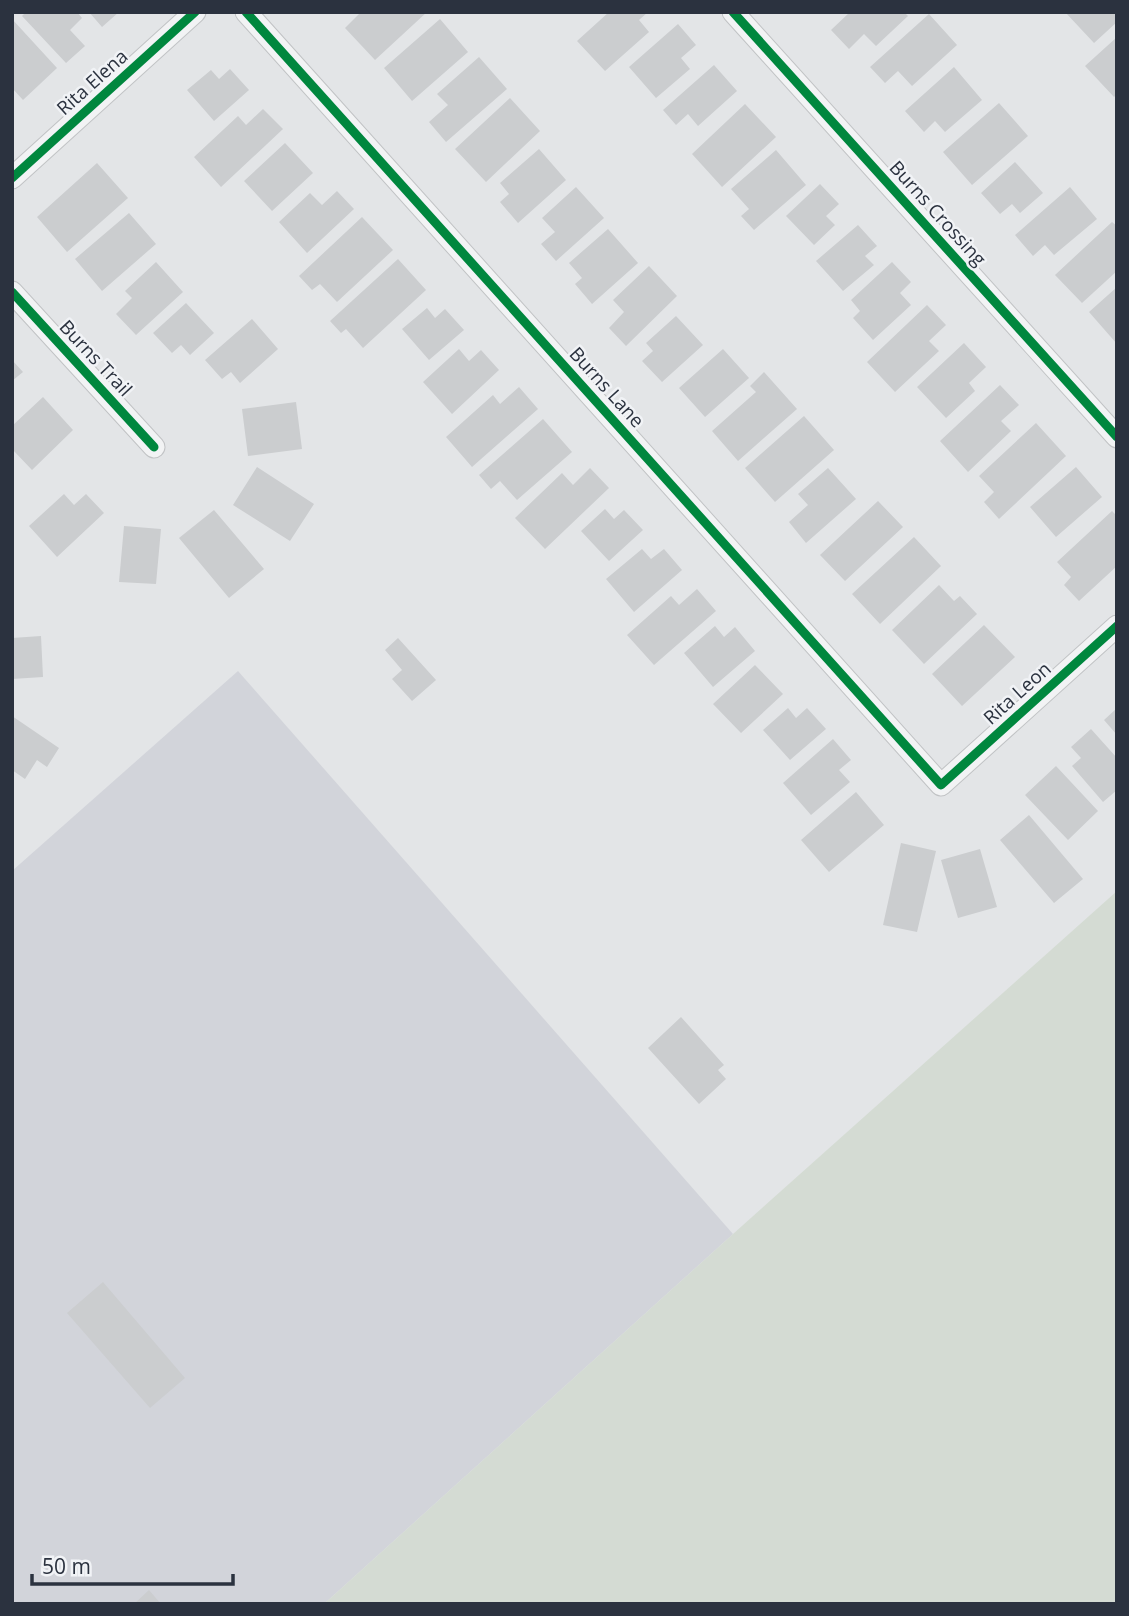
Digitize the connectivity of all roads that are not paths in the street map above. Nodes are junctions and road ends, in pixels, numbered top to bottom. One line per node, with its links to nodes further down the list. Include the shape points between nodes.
1 (195, 12): 4 (street, Rita Elena)
2 (246, 12): 9 (street, Burns Lane)
3 (733, 12): 6 (street, Burns Crossing)
4 (12, 178)
5 (12, 292): 7 (street, Burns Trail)
6 (1117, 437)
7 (154, 447)
8 (1117, 626): 9 (street, Rita Leon)
9 (941, 785)

